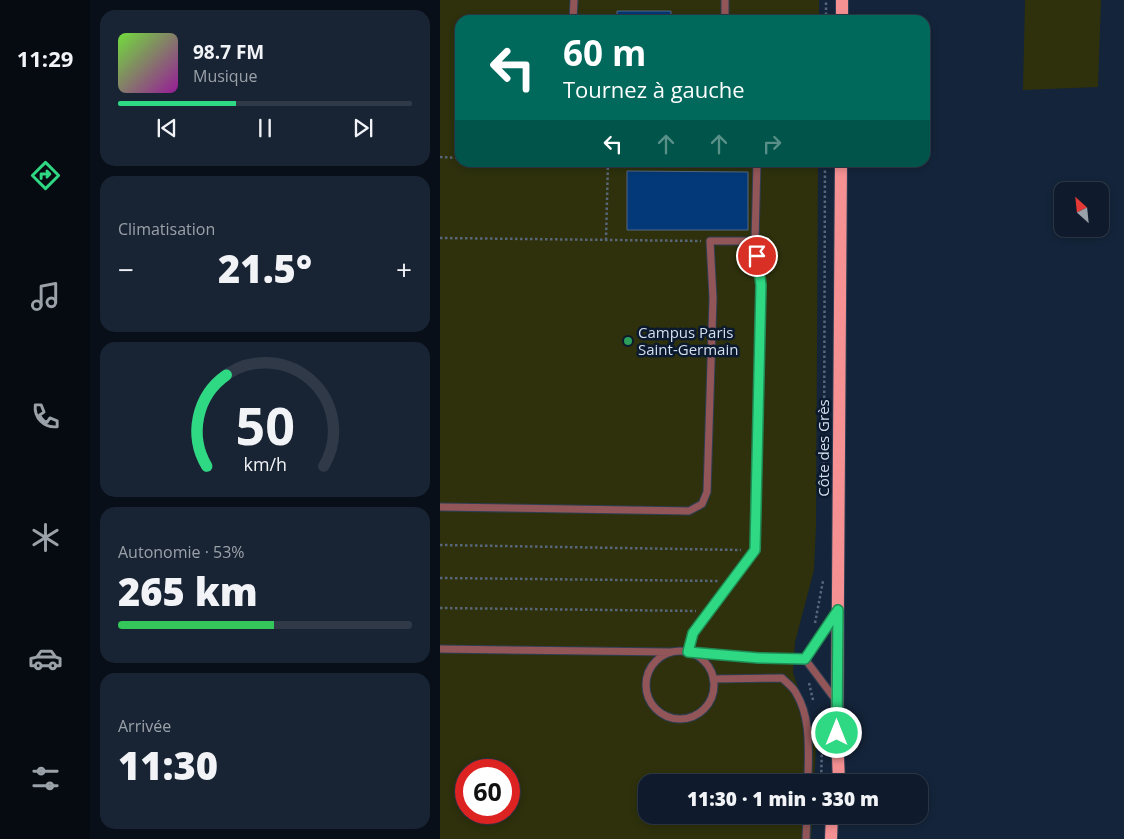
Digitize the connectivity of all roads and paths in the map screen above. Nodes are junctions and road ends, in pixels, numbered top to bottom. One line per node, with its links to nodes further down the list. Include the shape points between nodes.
1 (574, 0): 5 (lane)
2 (725, 0): 6 (lane)
3 (826, 0): 7 (path)
4 (842, 0): 8 (main road)
5 (573, 15)
6 (725, 15)
7 (826, 15)
8 (842, 15)
9 (440, 157): 10 (path)
10 (455, 158)
11 (608, 167): 16 (path)
12 (757, 167): 18 (lane)
13 (825, 167): 19 (path)
14 (841, 167): 27 (main road, Côte des Grès)
15 (440, 238): 16 (path)
16 (606, 240): 17 (path)
17 (710, 241): 18 (lane); 20 (lane, via 713,308 706,492 702,504 689,510)
18 (755, 241): 22 (lane, via 761,285)
19 (824, 486)
20 (440, 507)
21 (440, 545): 22 (path)
22 (755, 550): 25 (lane)
23 (824, 572): 29 (path)
24 (440, 578): 25 (path)
25 (732, 581): 28 (lane)
26 (440, 608): 28 (path)
27 (838, 610): 33 (lane); 35 (main road, Côte des Grès)
28 (710, 612): 32 (lane, via 693,633)
29 (815, 626)
30 (440, 649): 31 (lane)
31 (671, 652): 32 (lane); 34 (lane, via 654,662 646,680 651,703 663,715 680,719 697,714 710,699)
32 (688, 652): 33 (lane); 34 (lane, via 704,662)
33 (805, 659): 35 (lane)
34 (713, 680): 37 (lane, via 782,678 796,692 803,710 809,739)
35 (837, 702): 36 (main road, Côte des Grès)
36 (837, 733): 38 (main road, Côte des Grès); 39 (main road, Côte des Grès)
37 (808, 774)
38 (834, 774)
39 (839, 774)
40 (807, 824): 43 (lane)
41 (832, 824): 44 (main road)
42 (840, 824): 45 (main road)
43 (806, 839)
44 (831, 839)
45 (840, 839)

